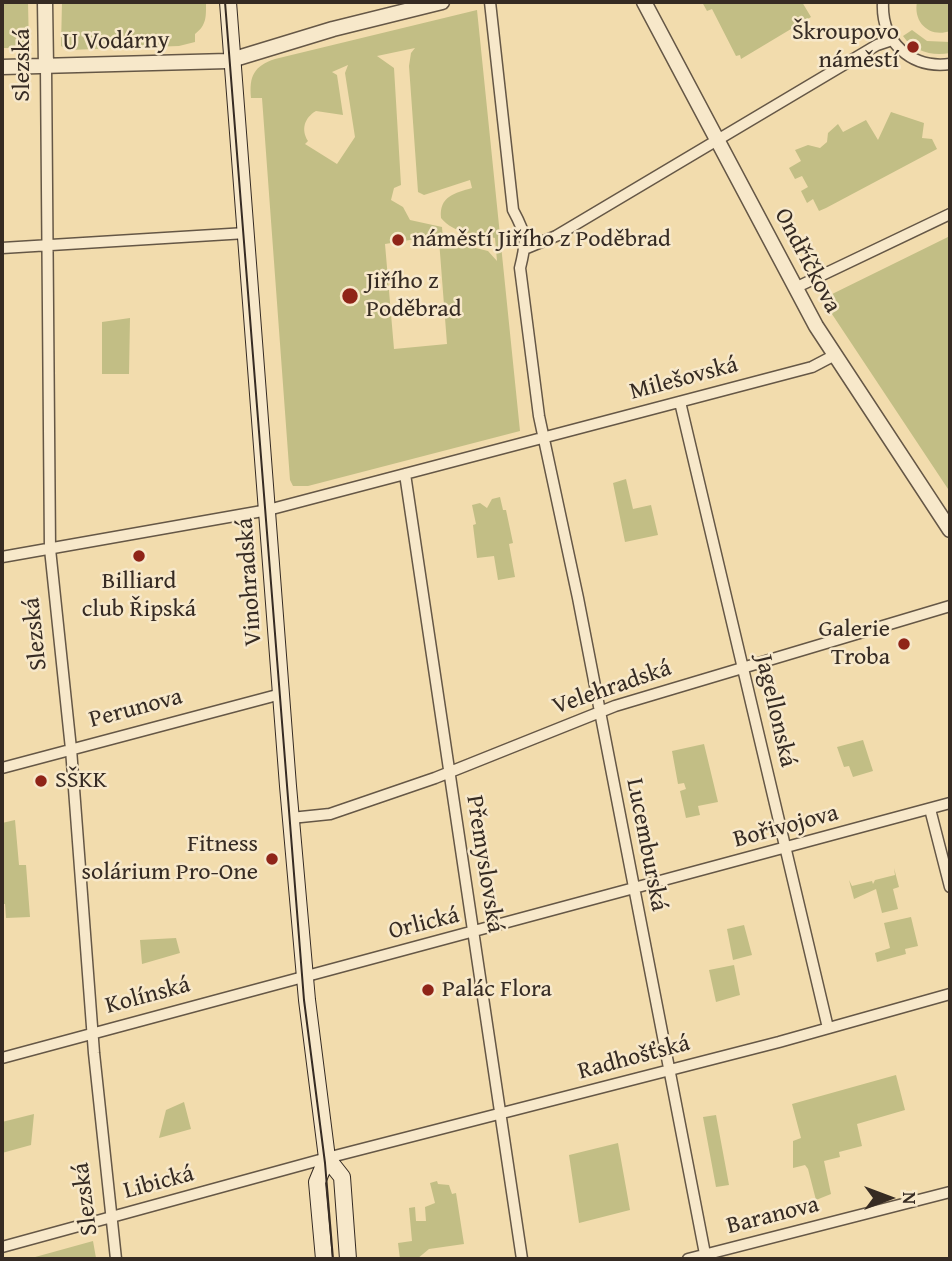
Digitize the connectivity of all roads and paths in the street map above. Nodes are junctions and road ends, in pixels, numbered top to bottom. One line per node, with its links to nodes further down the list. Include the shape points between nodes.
1 (45, 2): 12 (street, Slezská)
2 (228, 2): 9 (main road, Vinohradská)
3 (442, 2): 7 (street)
4 (490, 2): 18 (street, via 513,210)
5 (644, 2): 13 (street, Ondříčkova)
6 (883, 2): 8 (street, via 884,22)
7 (396, 8): 9 (street)
8 (892, 40): 10 (street, via 917,61); 13 (street)
9 (231, 60): 12 (street, U Vodárny); 15 (main road, Vinohradská)
10 (950, 64)
11 (2, 67): 12 (street, U Vodárny)
12 (46, 67): 16 (street, Slezská)
13 (717, 140): 18 (street, via 556,236); 19 (street, Ondříčkova)
14 (950, 214): 19 (street)
15 (246, 233): 16 (street); 24 (main road, Vinohradská)
16 (48, 245): 17 (street); 26 (street, Slezská)
17 (2, 248)
18 (527, 248): 22 (street, via 520,268)
19 (795, 288): 20 (street, Ondříčkova)
20 (833, 356): 21 (street, Milešovská, via 812,367); 25 (street, Ondříčkova)
21 (680, 402): 22 (street, Milešovská); 29 (street, Jagellonská)
22 (544, 438): 23 (street); 31 (street, Lucemburská)
23 (405, 474): 24 (street); 34 (street, Přemyslovská)
24 (268, 510): 26 (street); 30 (main road, Vinohradská)
25 (950, 530)
26 (50, 549): 27 (street); 32 (street, Slezská)
27 (2, 557)
28 (950, 606): 29 (street, Velehradská)
29 (744, 668): 31 (street, Velehradská); 38 (street, Jagellonská)
30 (281, 694): 32 (street, Perunova); 37 (main road, Vinohradská)
31 (598, 712): 34 (street, Velehradská); 40 (street, Lucemburská)
32 (71, 749): 33 (street, Perunova); 45 (street, Slezská)
33 (2, 768)
34 (449, 773): 37 (street, Velehradská, via 330,814); 41 (street, Přemyslovská)
35 (950, 803): 36 (street, Bořivojova)
36 (930, 809): 38 (street, Bořivojova); 39 (street)
37 (291, 818): 42 (main road, Vinohradská)
38 (784, 849): 40 (street, Bořivojova); 44 (street, Jagellonská)
39 (950, 887)
40 (634, 891): 41 (street, Orlická); 47 (street, Lucemburská)
41 (473, 933): 42 (street, Orlická); 48 (street, Přemyslovská)
42 (305, 975): 45 (street, Kolínská); 49 (main road, Vinohradská)
43 (950, 994): 44 (street, Radhošťská)
44 (828, 1028): 47 (street, Radhošťská)
45 (93, 1033): 46 (street, Kolínská); 51 (street, Slezská)
46 (2, 1058)
47 (670, 1070): 48 (street, Radhošťská); 53 (street, Lucemburská)
48 (499, 1115): 49 (street, Radhošťská); 57 (street, Přemyslovská)
49 (327, 1158): 51 (street, Libická); 55 (main road, Vinohradská, via 317,1182); 56 (main road, Vinohradská, via 342,1177)
50 (950, 1192): 53 (street, Baranova)
51 (111, 1218): 52 (street, Libická); 54 (street, Slezská)
52 (2, 1247)
53 (706, 1257): 58 (street, Baranova)
54 (116, 1259)
55 (324, 1259)
56 (348, 1259)
57 (522, 1259)
58 (688, 1259)

